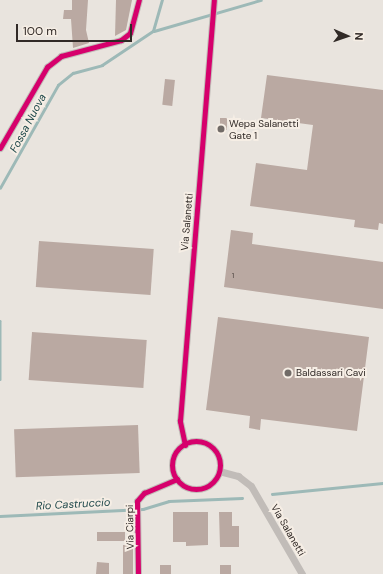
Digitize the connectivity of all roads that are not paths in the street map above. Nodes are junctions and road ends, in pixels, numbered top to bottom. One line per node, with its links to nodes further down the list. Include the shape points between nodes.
1 (139, 0): 3 (street, via 130,33 121,40 61,56 46,67)
2 (214, 0): 4 (street, Via Salanetti, via 180,421)
3 (0, 148)
4 (185, 445): 5 (street, via 200,442 207,444 218,455); 6 (street, via 179,450 173,464)
5 (219, 471): 6 (street, via 211,484 204,488 189,488); 8 (street, Via Salanetti, via 238,476 251,486)
6 (177, 479): 7 (street, Via Ciarpi, via 144,493 138,509)
7 (138, 574)
8 (302, 574)

